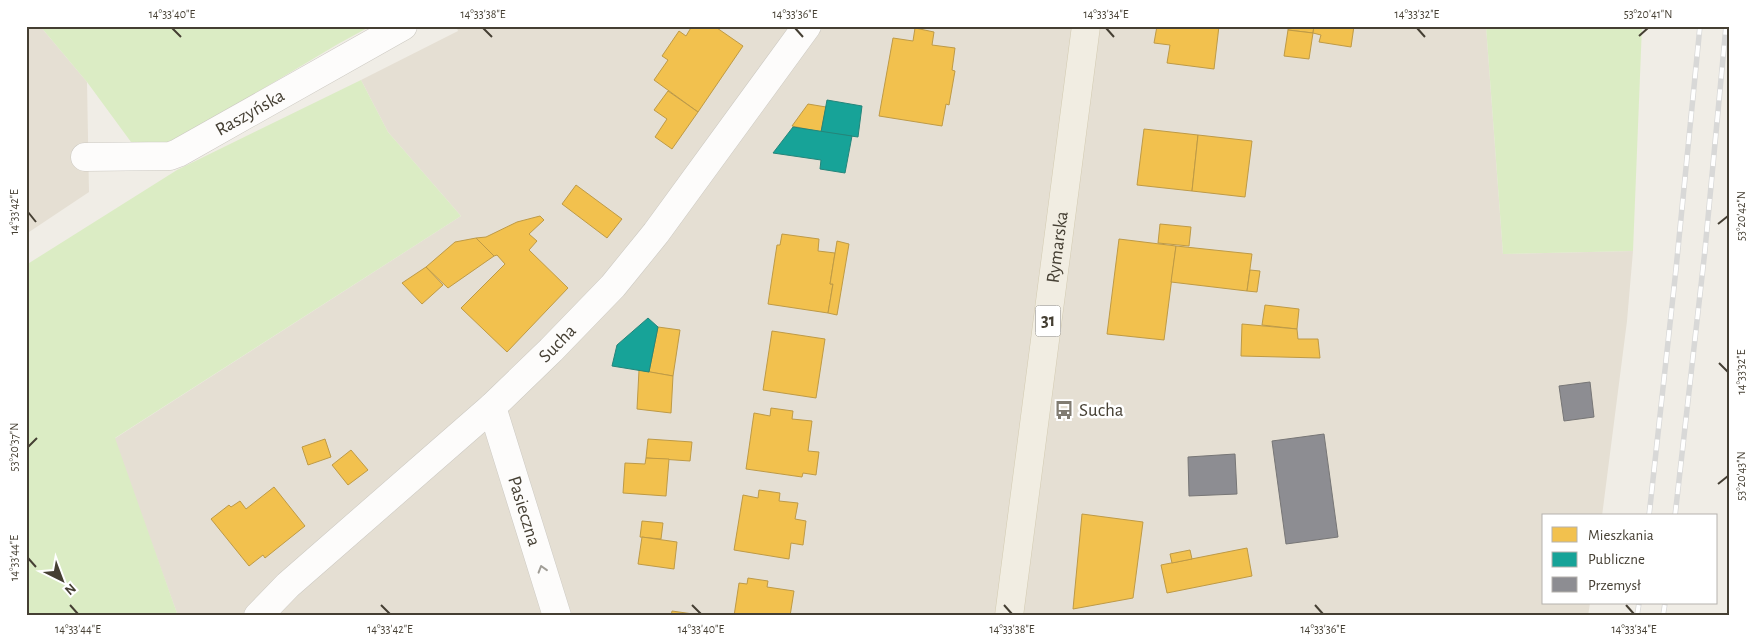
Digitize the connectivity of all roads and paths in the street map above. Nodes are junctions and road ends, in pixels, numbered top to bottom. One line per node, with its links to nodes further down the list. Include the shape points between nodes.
1 (403, 26): 4 (street, Raszyńska, via 178,153 170,156)
2 (807, 26): 5 (street, Sucha, via 678,204 619,278)
3 (1086, 26): 8 (main road, Rymarska / 31)
4 (85, 157)
5 (492, 407): 6 (street, Sucha, via 288,585); 7 (street, Pasieczna, one-way to 5)
6 (258, 616)
7 (557, 616)
8 (1010, 616)

